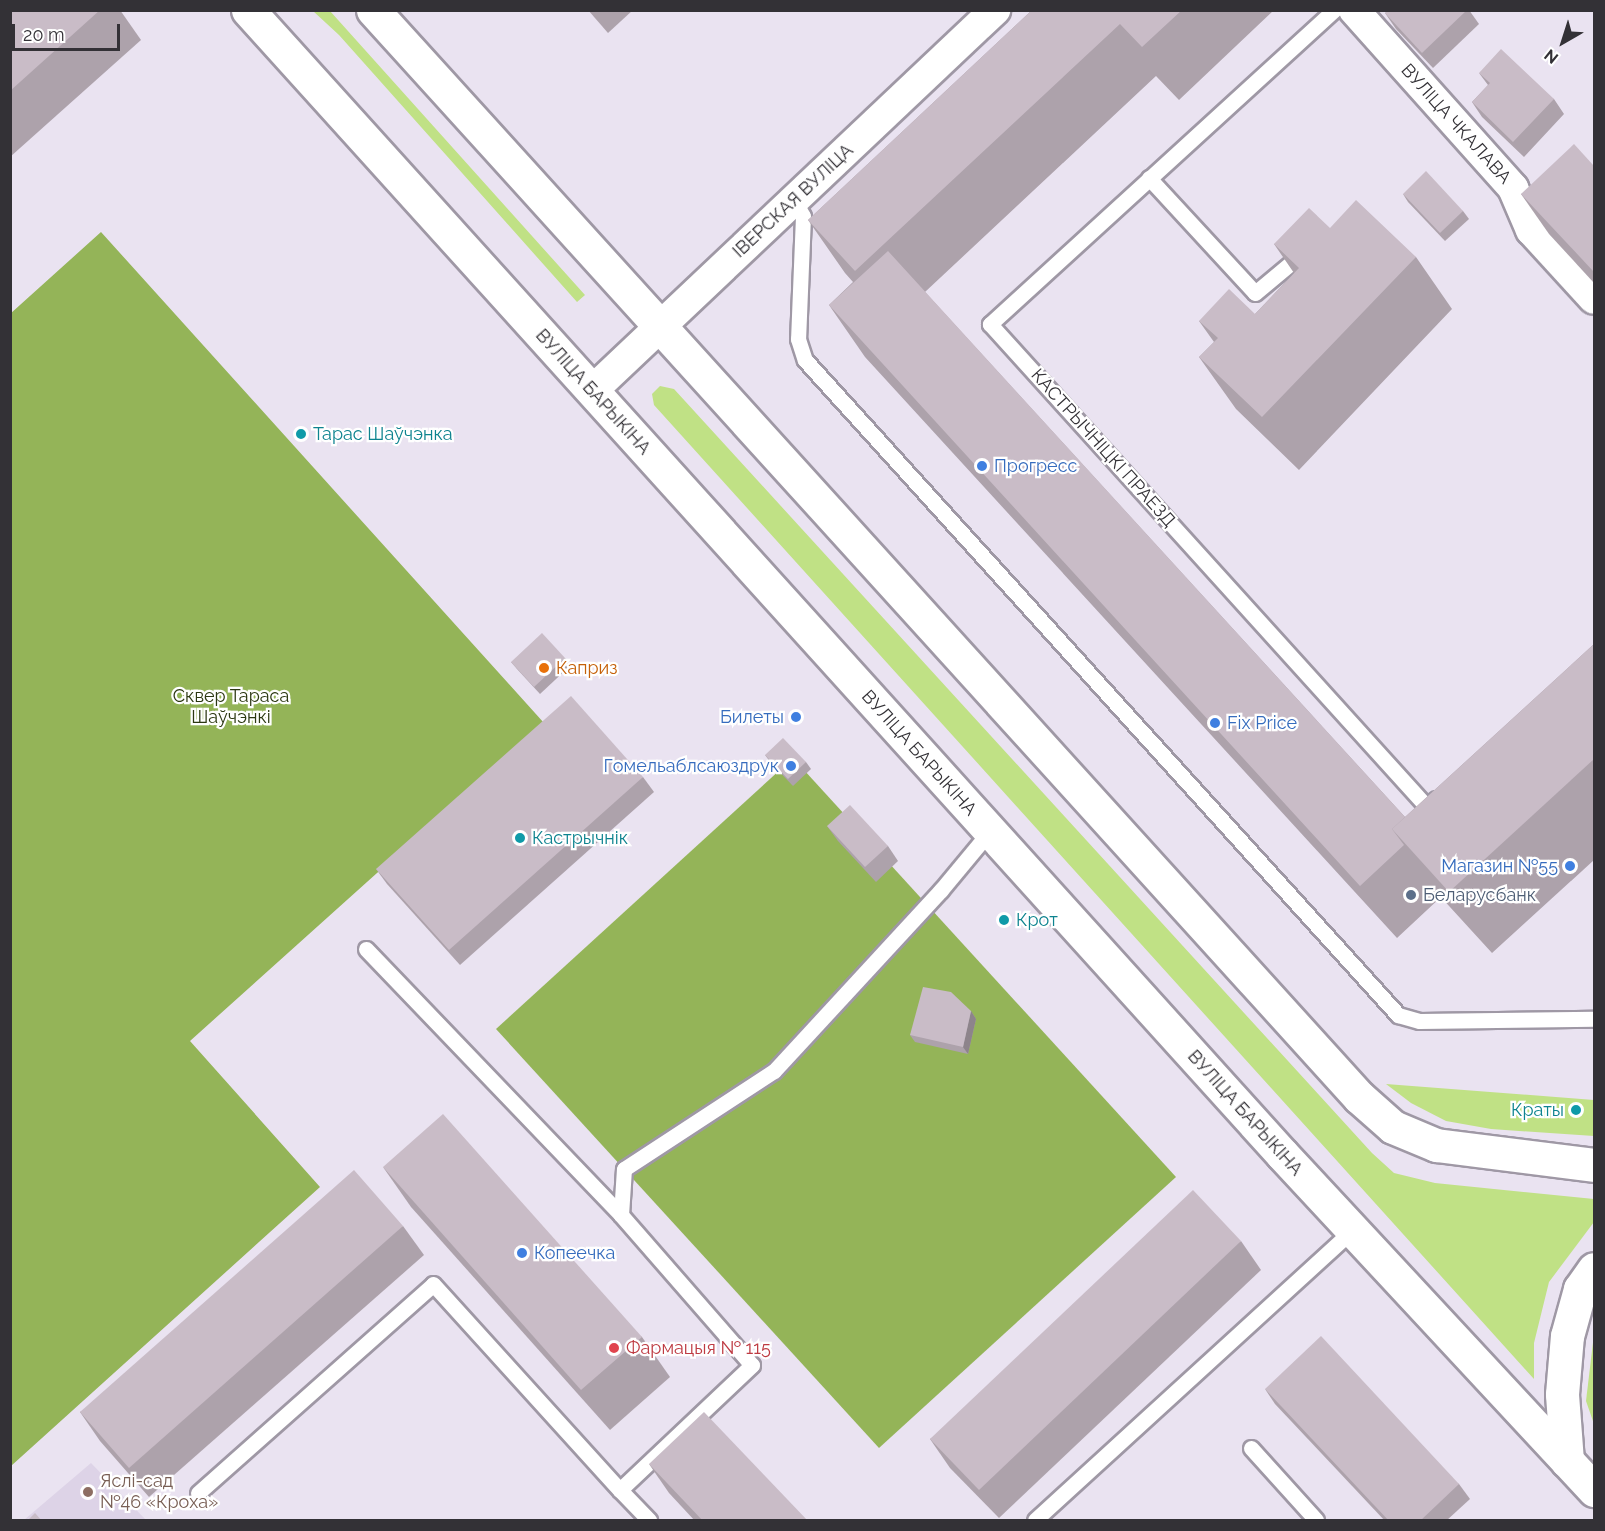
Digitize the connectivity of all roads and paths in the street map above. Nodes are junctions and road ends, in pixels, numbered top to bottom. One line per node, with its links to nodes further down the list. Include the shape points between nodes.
1 (248, 10): 11 (main road, ВУЛІЦА БАРЫКІНА)
2 (373, 10): 10 (main road)
3 (995, 10): 7 (street, ІВЕРСКАЯ ВУЛІЦА)
4 (1334, 10): 6 (lane, КАСТРЫЧНІЦКІ ПРАЕЗД)
5 (1354, 10): 9 (street, ВУЛІЦА ЧКАЛАВА, via 1513,188 1531,230)
6 (1149, 178): 8 (lane, via 1255,293); 12 (lane, КАСТРЫЧНІЦКІ ПРАЕЗД, via 990,324 1427,807)
7 (794, 200): 10 (street, ІВЕРСКАЯ ВУЛІЦА); 15 (lane, via 803,216 804,236 798,339 800,351 816,374 1398,1015 1419,1021)
8 (1316, 242)
9 (1594, 299)
10 (660, 327): 11 (street, ІВЕРСКАЯ ВУЛІЦА); 16 (main road, via 1313,1048 1393,1127 1436,1145 1472,1152)
11 (592, 391): 13 (main road, ВУЛІЦА БАРЫКІНА)
12 (1444, 791)
13 (990, 831): 17 (lane, via 941,890 774,1071 624,1169); 18 (main road, ВУЛІЦА БАРЫКІНА)
14 (366, 950): 17 (lane)
15 (1594, 1019)
16 (1594, 1165)
17 (621, 1215): 22 (lane, via 752,1365)
18 (1353, 1230): 21 (main road, ВУЛІЦА БАРЫКІНА); 26 (lane)
19 (1594, 1269): 21 (main road, via 1580,1289 1567,1336 1562,1394)
20 (1251, 1448): 27 (lane)
21 (1567, 1461): 23 (main road, ВУЛІЦА БАРЫКІНА)
22 (620, 1490): 24 (lane, via 433,1284); 25 (lane)
23 (1594, 1490)
24 (198, 1493)
25 (649, 1521)
26 (1035, 1521)
27 (1316, 1521)

